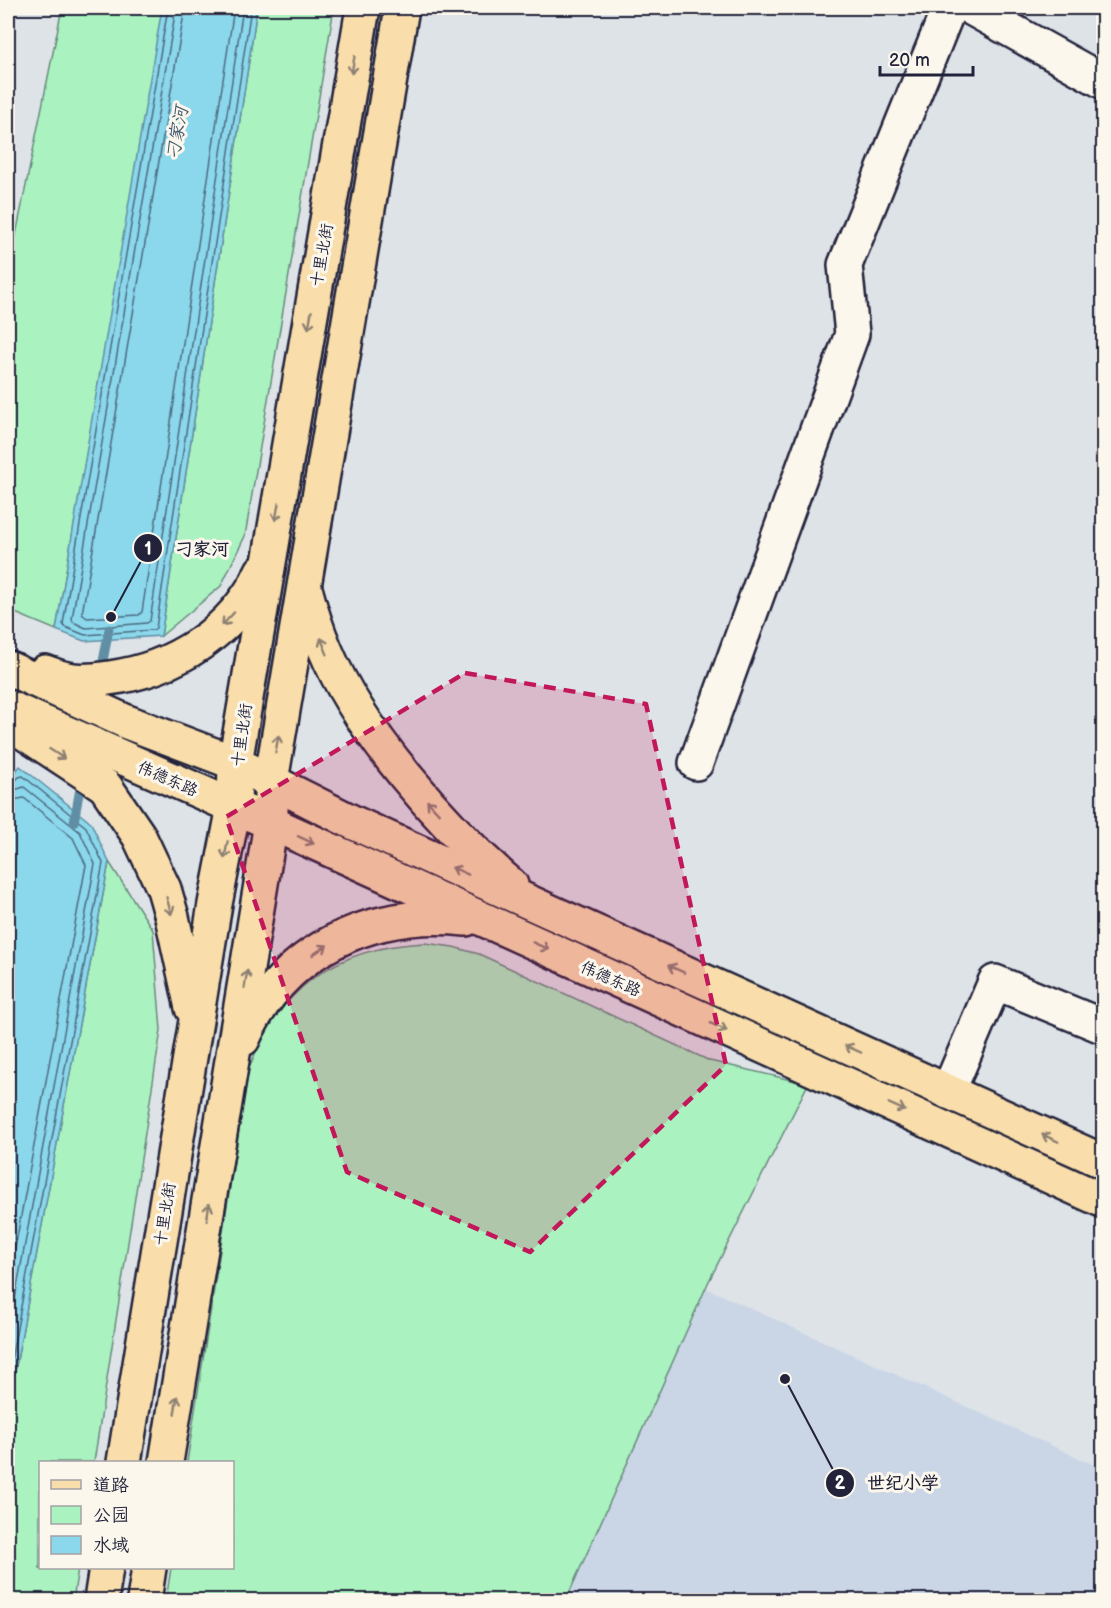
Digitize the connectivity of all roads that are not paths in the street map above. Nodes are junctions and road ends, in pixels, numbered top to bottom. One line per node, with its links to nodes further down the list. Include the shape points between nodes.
1 (363, 8): 6 (main road, 十里北街, one-way to 6)
2 (402, 8): 7 (main road)
3 (949, 8): 11 (street, via 845,264 852,334)
4 (972, 8): 5 (street)
5 (1104, 82)
6 (270, 553): 8 (main road, one-way to 8, via 249,594 225,624 186,652 153,669 106,679 69,680); 10 (main road, 十里北街)
7 (304, 586): 12 (main road, one-way to 7); 15 (main road, one-way to 7, via 461,837 389,753 340,680 325,650)
8 (10, 667): 10 (main road, via 127,722)
9 (9, 713): 13 (main road, 伟德东路); 18 (main road, one-way to 18, via 105,786 139,836 164,889)
10 (235, 763): 12 (main road); 13 (main road, 十里北街)
11 (696, 763)
12 (271, 781): 14 (main road); 15 (main road, one-way to 12)
13 (234, 807): 14 (main road, 伟德东路); 18 (main road, 十里北街, one-way to 18)
14 (271, 824): 16 (main road, 伟德东路, one-way to 16); 19 (main road, one-way to 14)
15 (536, 905): 20 (main road, one-way to 15)
16 (499, 927): 19 (main road, one-way to 16, via 249,1026 265,1001 305,959 329,943 384,922 412,917 442,916); 22 (main road, 伟德东路, one-way to 22)
17 (1104, 1021): 20 (street, via 1102,1026 994,982)
18 (196, 1025): 23 (main road, 十里北街)
19 (229, 1081): 24 (main road, one-way to 19)
20 (948, 1092): 21 (main road, one-way to 20)
21 (1104, 1162)
22 (1104, 1200)
23 (124, 1461)
24 (166, 1461)
25 (106, 1569): 27 (main road)
26 (149, 1569): 28 (main road)
27 (101, 1600)
28 (144, 1600)

